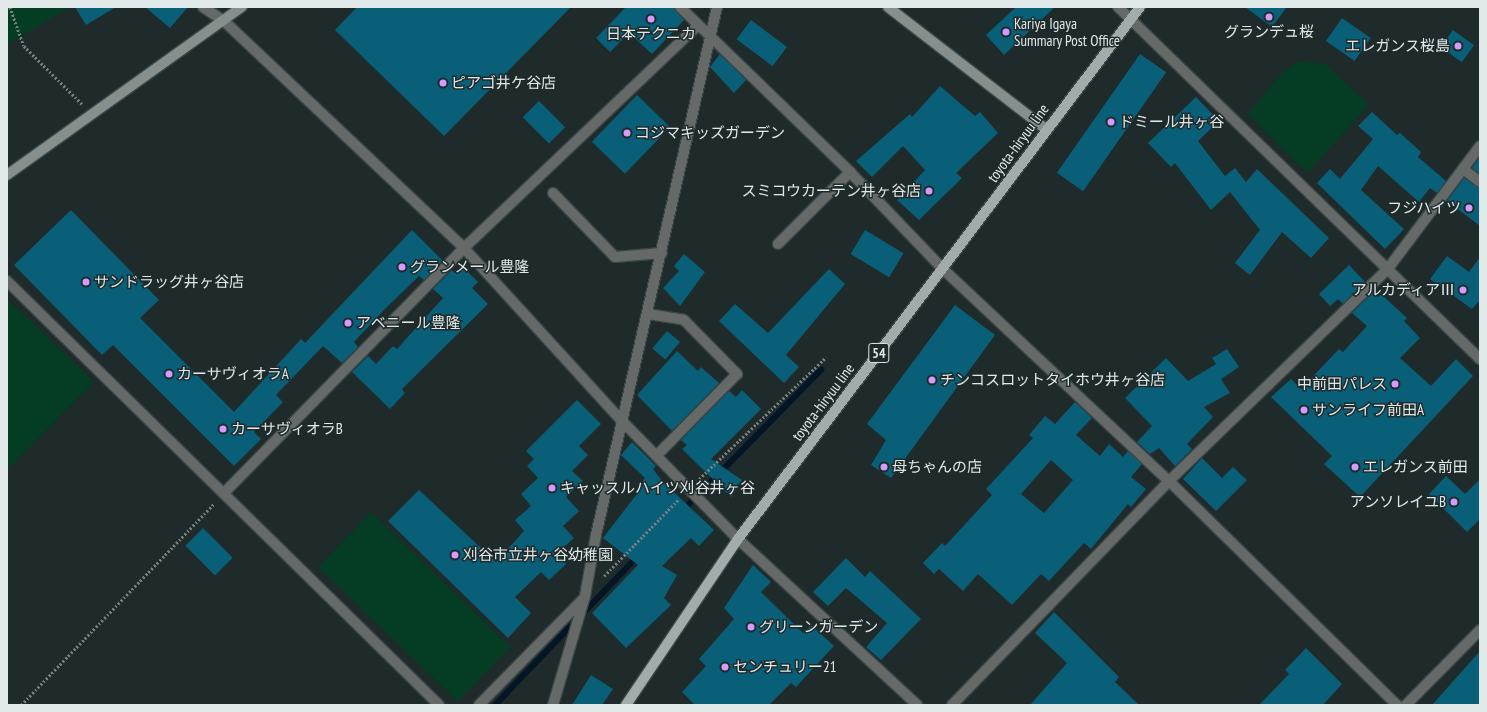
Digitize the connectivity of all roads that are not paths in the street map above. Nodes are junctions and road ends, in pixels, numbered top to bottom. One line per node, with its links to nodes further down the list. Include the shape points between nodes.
1 (203, 7): 9 (street)
2 (242, 7): 9 (street)
3 (680, 7): 10 (street)
4 (717, 7): 11 (street)
5 (888, 7): 12 (street)
6 (1118, 7): 8 (street)
7 (1140, 7): 8 (main road, toyota-hiryuu line / 54)
8 (1131, 20): 12 (main road, toyota-hiryuu line / 54); 23 (street)
9 (224, 21): 16 (street); 20 (street)
10 (698, 25): 11 (street); 20 (street)
11 (710, 36): 15 (street); 21 (street)
12 (1047, 130): 22 (main road, toyota-hiryuu line / 54)
13 (1480, 146): 14 (street)
14 (1463, 169): 17 (street); 23 (street)
15 (850, 172): 19 (street); 22 (street)
16 (7, 175)
17 (1480, 182)
18 (553, 193): 21 (street, via 615,257)
19 (778, 244)
20 (464, 248): 27 (street); 30 (street)
21 (662, 253): 25 (street)
22 (943, 269): 29 (street); 31 (main road, toyota-hiryuu line / 54)
23 (1387, 270): 26 (street); 29 (street)
24 (7, 281): 30 (street)
25 (648, 314): 27 (street); 28 (street, via 684,320 737,374)
26 (1480, 359)
27 (623, 422): 28 (street); 32 (street)
28 (658, 454): 31 (street)
29 (1169, 481): 39 (street); 40 (street)
30 (225, 492): 34 (street)
31 (738, 539): 37 (main road, toyota-hiryuu line / 54); 38 (street)
32 (585, 596): 35 (street); 36 (street)
33 (1480, 630): 41 (street)
34 (439, 705)
35 (479, 705)
36 (553, 705)
37 (626, 705)
38 (917, 705)
39 (952, 705)
40 (1397, 705)
41 (1406, 705)

